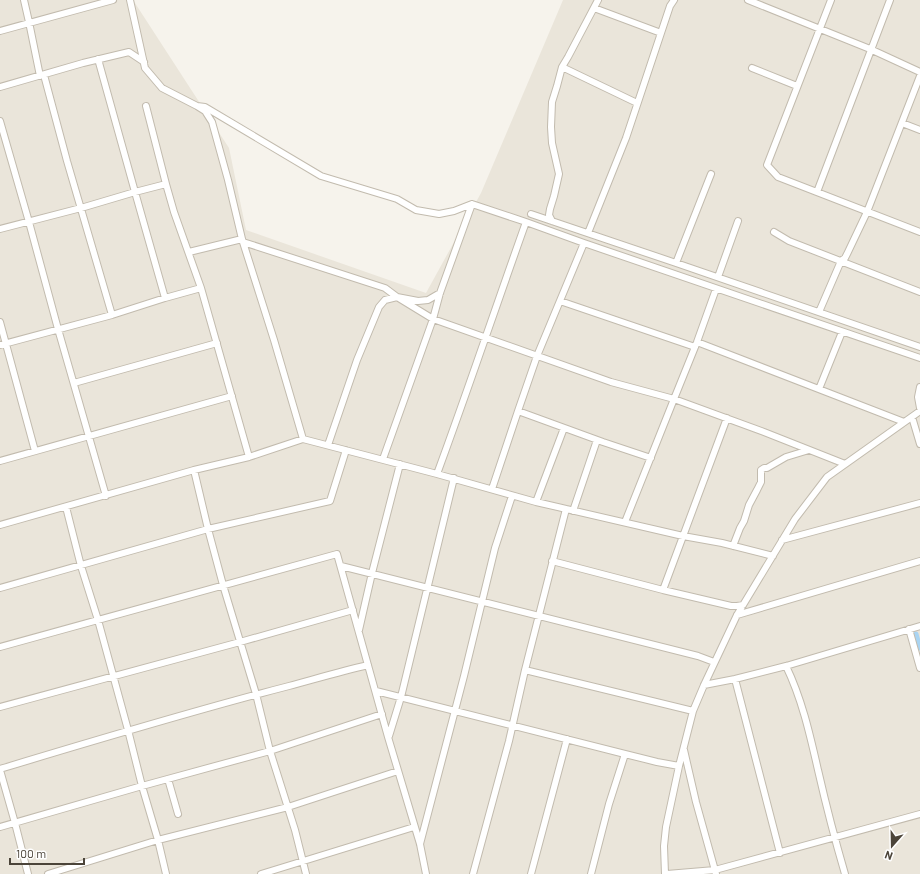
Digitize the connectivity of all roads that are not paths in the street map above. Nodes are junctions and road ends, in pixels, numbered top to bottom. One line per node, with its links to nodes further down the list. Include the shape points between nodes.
1 (24, 0): 10 (street)
2 (113, 0): 10 (street)
3 (130, 0): 16 (street)
4 (598, 0): 9 (street)
5 (674, 0): 13 (street)
6 (748, 0): 11 (street)
7 (831, 0): 11 (street)
8 (890, 0): 14 (street)
9 (594, 8): 13 (street); 17 (street)
10 (29, 22): 12 (street); 20 (street)
11 (820, 30): 14 (street); 22 (street)
12 (0, 31)
13 (661, 33): 24 (street)
14 (870, 49): 19 (street); 33 (street)
15 (98, 59): 16 (street, via 129,52); 20 (street); 32 (street)
16 (144, 62): 26 (street, via 145,68 162,88)
17 (562, 67): 24 (street); 38 (street, via 552,102 552,143 559,174 550,208)
18 (752, 68): 22 (street)
19 (920, 72)
20 (42, 75): 23 (street); 35 (street)
21 (920, 76): 28 (street)
22 (797, 86): 33 (street, via 767,165 778,176)
23 (0, 88)
24 (638, 103): 45 (street)
25 (146, 106): 31 (street)
26 (197, 106): 34 (street, via 205,107 320,176 397,199 416,210 439,214); 46 (street, via 205,111 212,122)
27 (0, 121): 40 (street)
28 (902, 123): 29 (street); 36 (street)
29 (920, 130)
30 (711, 174): 50 (street)
31 (166, 184): 32 (street); 48 (street)
32 (134, 192): 35 (street); 57 (street)
33 (817, 192): 36 (street)
34 (472, 204): 41 (street); 55 (street)
35 (81, 208): 40 (street); 60 (street)
36 (868, 212): 44 (street); 49 (street, via 845,258)
37 (531, 214): 38 (street)
38 (552, 221): 45 (street)
39 (738, 221): 51 (street)
40 (29, 222): 42 (street); 63 (street)
41 (526, 222): 47 (street); 65 (street)
42 (0, 229)
43 (774, 232): 49 (street, via 789,241)
44 (920, 232)
45 (588, 233): 50 (street)
46 (242, 240): 48 (street); 56 (street, via 385,288); 85 (street)
47 (584, 243): 53 (street); 58 (street)
48 (189, 252): 52 (street)
49 (841, 261): 54 (street); 59 (street)
50 (676, 263): 51 (street)
51 (718, 277): 59 (street)
52 (201, 288): 57 (street); 66 (street)
53 (716, 289): 64 (street); 68 (street)
54 (920, 292)
55 (440, 293): 56 (street, via 418,302); 61 (street)
56 (397, 297): 61 (street); 88 (street, via 385,300 380,307 357,360)
57 (165, 298): 60 (street)
58 (560, 301): 68 (street); 70 (street)
59 (819, 312): 69 (street)
60 (112, 315): 63 (street)
61 (433, 319): 65 (street); 94 (street)
62 (0, 322): 67 (street)
63 (58, 329): 67 (street); 72 (street)
64 (842, 332): 71 (street); 74 (street)
65 (484, 338): 70 (street); 99 (street)
66 (217, 343): 72 (street); 75 (street)
67 (3, 344): 91 (street)
68 (696, 344): 74 (street); 76 (street)
69 (920, 347)
70 (537, 356): 76 (street, via 611,382); 78 (street)
71 (920, 358)
72 (74, 383): 84 (street)
73 (920, 387): 77 (street)
74 (819, 389): 82 (street)
75 (232, 396): 84 (street); 92 (street)
76 (674, 399): 81 (street); 93 (street)
77 (920, 408)
78 (518, 411): 83 (street); 101 (street)
79 (920, 411): 80 (street)
80 (912, 417): 82 (street); 87 (street)
81 (727, 418): 90 (street); 112 (street)
82 (904, 422): 97 (street)
83 (564, 428): 86 (street); 104 (street)
84 (89, 436): 91 (street); 102 (street)
85 (303, 439): 88 (street); 92 (street)
86 (597, 440): 93 (street); 108 (street)
87 (920, 444)
88 (328, 445): 89 (street)
89 (346, 450): 94 (street); 111 (street, via 330,501)
90 (809, 450): 97 (street); 114 (street, via 786,457 761,470 761,482)
91 (35, 451): 95 (street)
92 (249, 457): 98 (street)
93 (651, 458): 109 (street)
94 (384, 459): 96 (street)
95 (0, 461)
96 (400, 464): 99 (street); 120 (street)
97 (845, 464): 113 (street, via 827,477)
98 (194, 470): 102 (street); 111 (street)
99 (437, 474): 100 (street)
100 (454, 478): 101 (street); 123 (street)
101 (492, 489): 103 (street)
102 (106, 496): 106 (street)
103 (512, 496): 104 (street); 125 (street)
104 (536, 502): 107 (street)
105 (920, 503): 113 (street)
106 (66, 507): 110 (street); 118 (street)
107 (566, 509): 108 (street); 116 (street)
108 (573, 511): 109 (street)
109 (625, 522): 112 (street)
110 (0, 525)
111 (208, 529): 118 (street); 121 (street)
112 (683, 536): 114 (street); 124 (street)
113 (782, 540): 115 (street)
114 (733, 546): 115 (street)
115 (773, 556): 126 (street)
116 (552, 561): 124 (street); 129 (street)
117 (920, 561): 128 (street)
118 (81, 566): 122 (street); 130 (street)
119 (341, 566): 120 (street); 121 (street, via 337,554); 127 (street)
120 (372, 573): 123 (street); 133 (street)
121 (223, 585): 130 (street); 134 (street)
122 (0, 588)
123 (428, 588): 125 (street); 146 (street)
124 (663, 590): 126 (street, via 731,606)
125 (482, 602): 129 (street); 148 (street)
126 (743, 605): 128 (street)
127 (353, 610): 133 (street); 134 (street)
128 (737, 615): 136 (street)
129 (539, 616): 136 (street); 140 (street)
130 (98, 620): 135 (street); 141 (street)
131 (920, 627): 132 (street)
132 (909, 629): 138 (street); 139 (street)
133 (359, 631): 137 (street)
134 (240, 642): 141 (street); 145 (street)
135 (0, 648)
136 (714, 662): 143 (street)
137 (368, 665): 144 (street); 145 (street)
138 (786, 666): 142 (street); 169 (street, via 809,728)
139 (920, 668)
140 (525, 670): 149 (street); 151 (street)
141 (113, 677): 147 (street); 152 (street)
142 (735, 679): 143 (street); 172 (street)
143 (704, 685): 149 (street)
144 (376, 691): 146 (street); 150 (street)
145 (256, 694): 152 (street); 156 (street)
146 (401, 697): 148 (street); 153 (street)
147 (0, 707)
148 (454, 711): 151 (street); 171 (street)
149 (693, 711): 155 (street)
150 (382, 714): 153 (street); 156 (street)
151 (513, 725): 154 (street); 181 (street)
152 (128, 730): 159 (street); 162 (street)
153 (388, 737): 160 (street)
154 (567, 739): 157 (street); 182 (street)
155 (684, 747): 158 (street); 174 (street, via 696,802)
156 (270, 751): 161 (street); 163 (street)
157 (624, 754): 158 (street); 183 (street)
158 (679, 766): 184 (street, via 666,827)
159 (0, 769): 166 (street)
160 (398, 771): 163 (street); 168 (street)
161 (168, 779): 162 (street); 164 (street)
162 (142, 786): 166 (street); 170 (street)
163 (288, 806): 170 (street); 173 (street)
164 (178, 814)
165 (920, 814): 169 (street)
166 (15, 823): 167 (street); 175 (street)
167 (0, 827)
168 (414, 828): 171 (street); 173 (street)
169 (835, 837): 172 (street); 185 (street)
170 (158, 840): 176 (street); 177 (street)
171 (420, 844): 180 (street)
172 (780, 853): 174 (street)
173 (303, 862): 178 (street); 179 (street)
174 (716, 872): 184 (street)
175 (28, 874)
176 (48, 874)
177 (166, 874)
178 (261, 874)
179 (306, 874)
180 (426, 874)
181 (473, 874)
182 (531, 874)
183 (591, 874)
184 (666, 874)
185 (845, 874)

